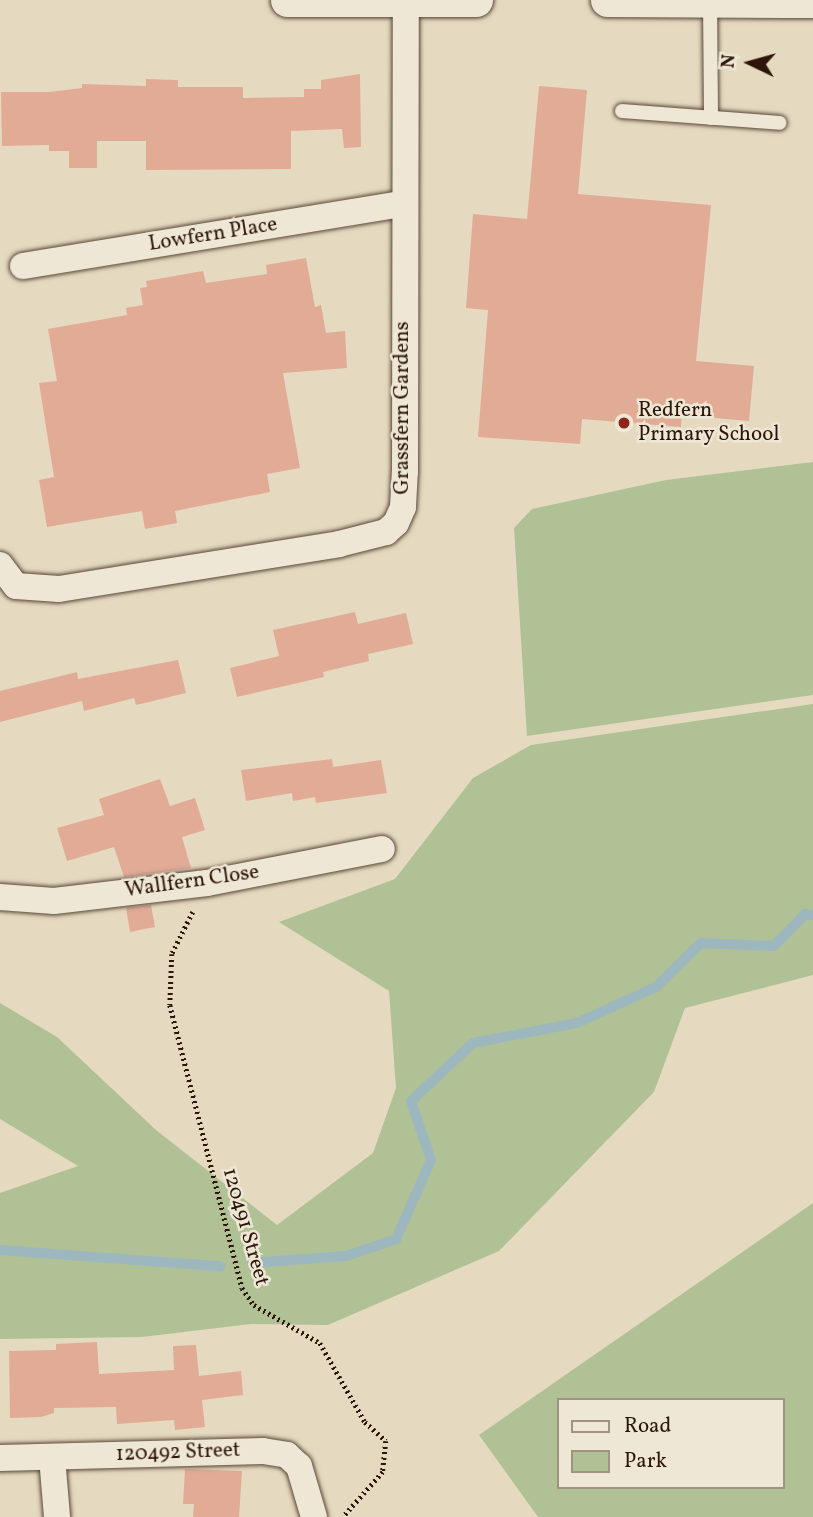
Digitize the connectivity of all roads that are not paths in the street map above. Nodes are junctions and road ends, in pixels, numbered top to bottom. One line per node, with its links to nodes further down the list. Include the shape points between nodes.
1 (287, 0): 6 (street)
2 (476, 0): 6 (street)
3 (607, 0): 4 (street)
4 (710, 1): 5 (street); 8 (lane)
5 (813, 1)
6 (406, 2): 10 (street, Grassfern Gardens)
7 (622, 111): 8 (lane)
8 (710, 118): 9 (lane)
9 (780, 123)
10 (403, 204): 11 (street, Lowfern Place); 13 (street, Grassfern Gardens, via 405,472 396,523 386,532 339,544 59,589)
11 (23, 266)
12 (0, 565): 13 (street, Grassfern Gardens)
13 (8, 592)
14 (382, 849): 15 (street, Wallfern Close, via 207,883 54,901)
15 (0, 897)
16 (52, 1457): 17 (street, 120492 Street); 18 (street); 19 (street, 120492 Street, via 262,1451 287,1455 299,1466)
17 (0, 1458)
18 (57, 1517)
19 (314, 1517)

